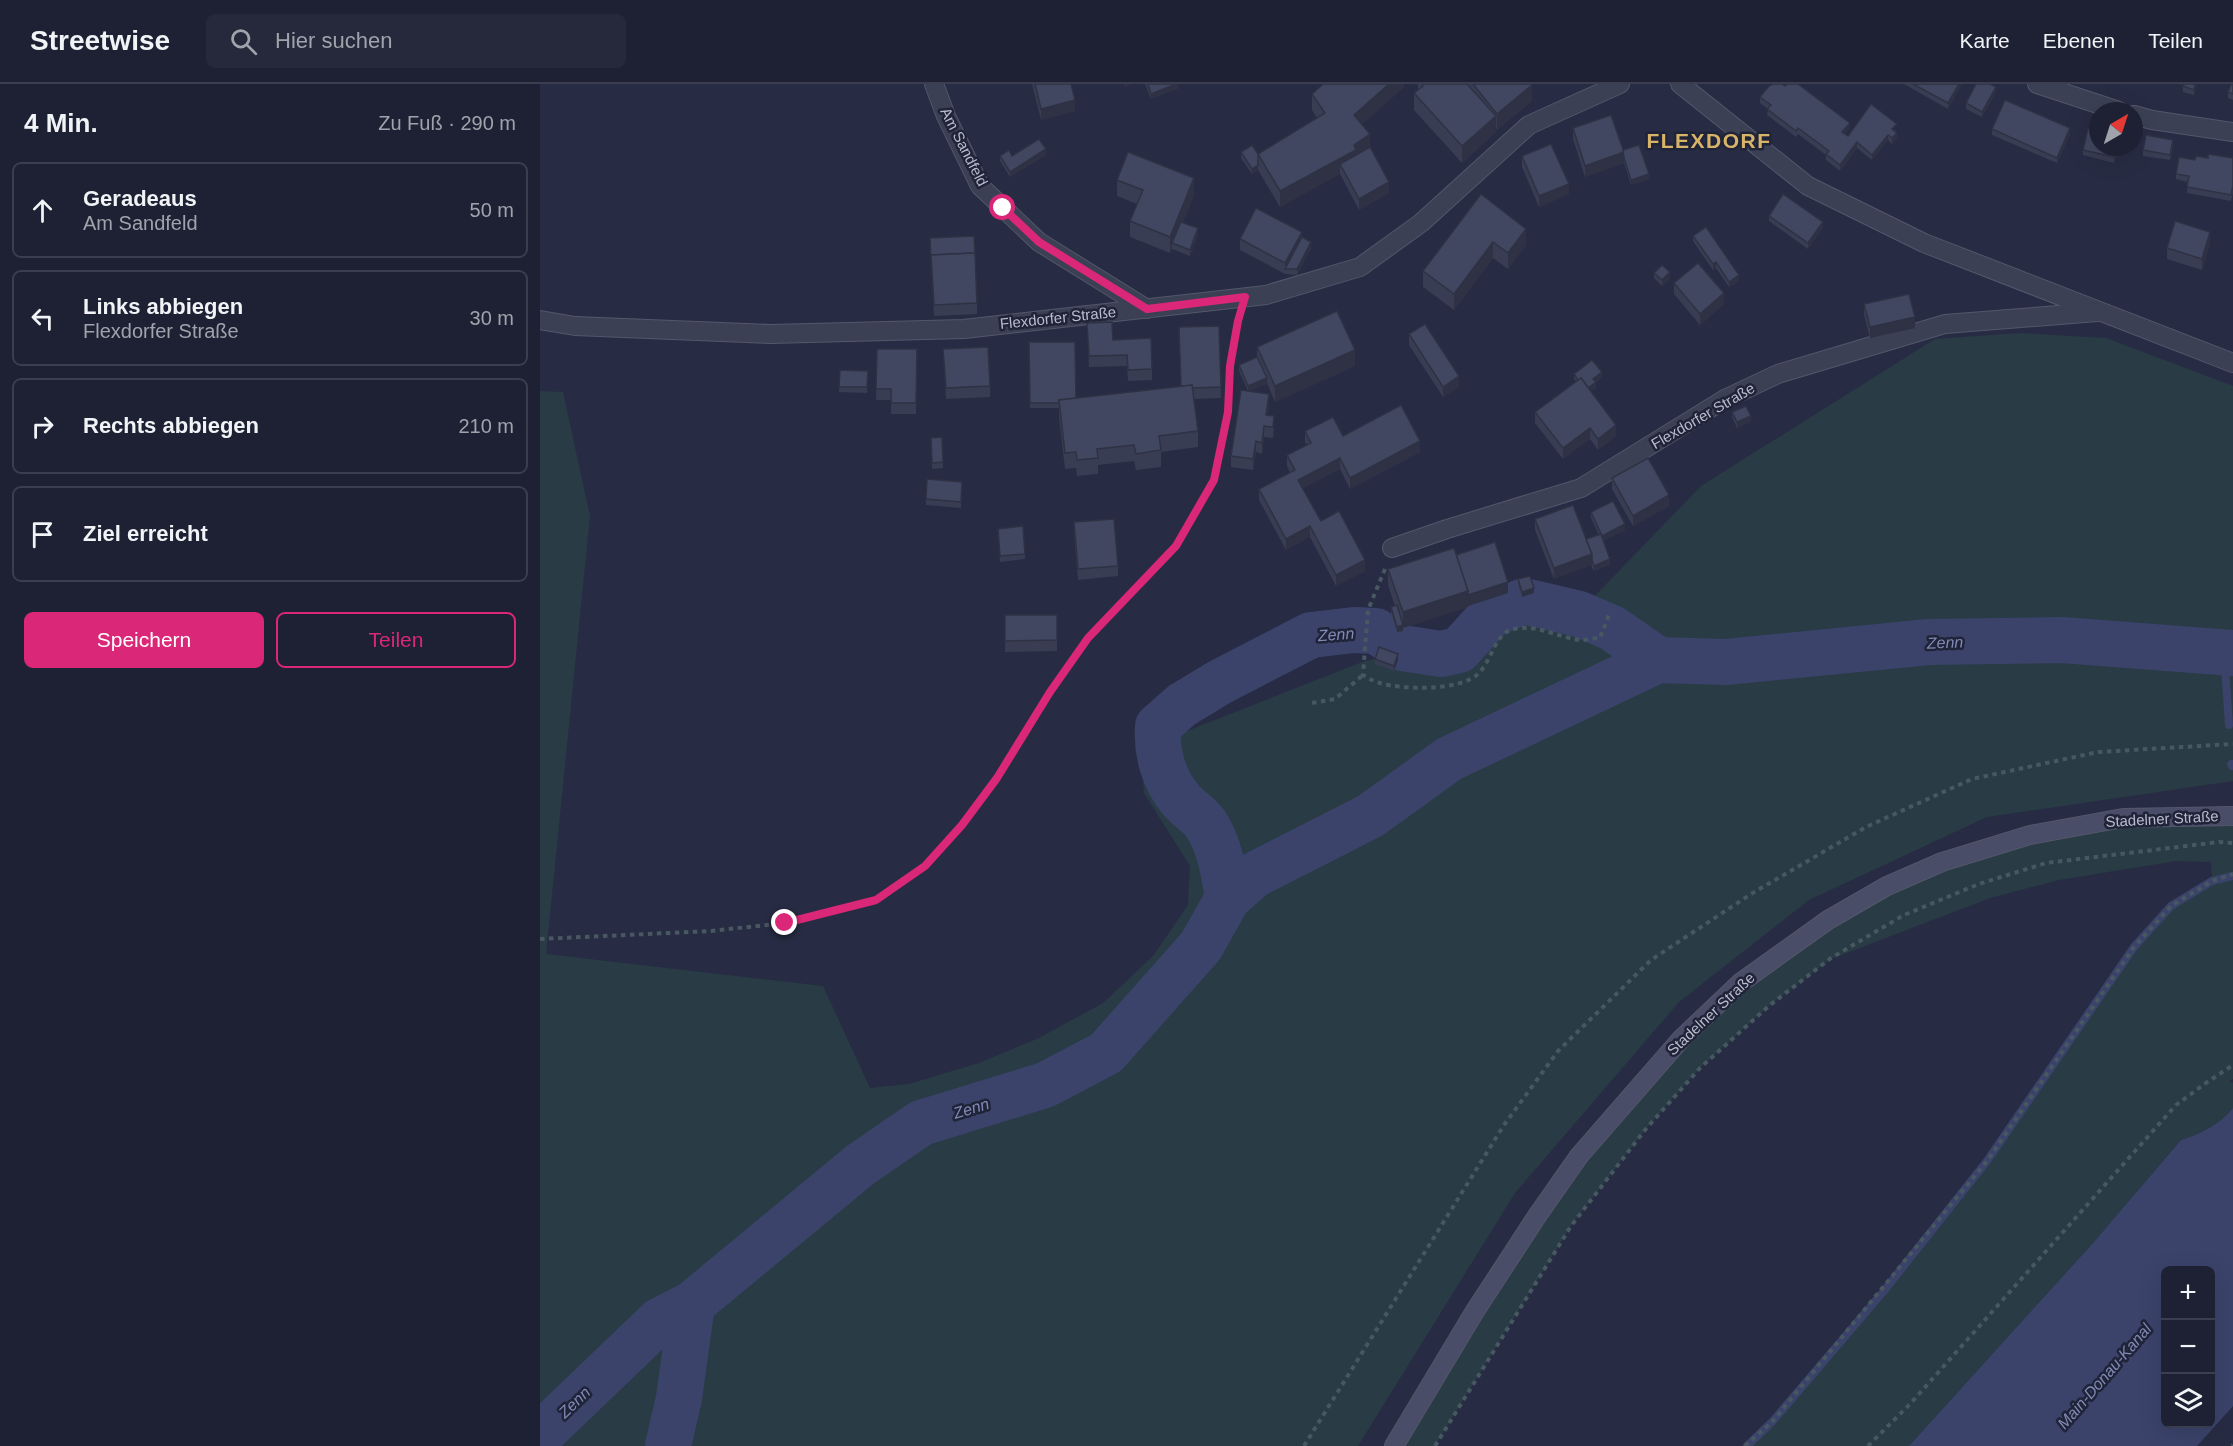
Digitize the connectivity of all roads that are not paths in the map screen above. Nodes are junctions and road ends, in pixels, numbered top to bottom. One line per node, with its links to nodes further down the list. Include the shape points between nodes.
1 (934, 84): 8 (street, Am Sandfeld, via 980,186 1039,242)
2 (1620, 84): 8 (street, Flexdorfer Straße, via 1529,125 1421,223 1360,267 1266,295)
3 (1680, 84): 9 (street, Flexdorfer Straße, via 1808,186 1924,243)
4 (2037, 84): 5 (street)
5 (2092, 102)
6 (2143, 118): 7 (street)
7 (2233, 132)
8 (1147, 309): 10 (street, Flexdorfer Straße, via 964,329 771,334 575,326)
9 (2097, 312): 11 (street, Flexdorfer Straße); 12 (street, Flexdorfer Straße, via 1945,324 1778,374 1725,399 1581,488)
10 (540, 320)
11 (2233, 363)
12 (1392, 548)
13 (2233, 816): 14 (main road, Stadelner Straße, via 2123,818 2030,835 1942,862 1887,886 1828,920 1740,982 1681,1039 1579,1156 1475,1311)
14 (1394, 1446)

